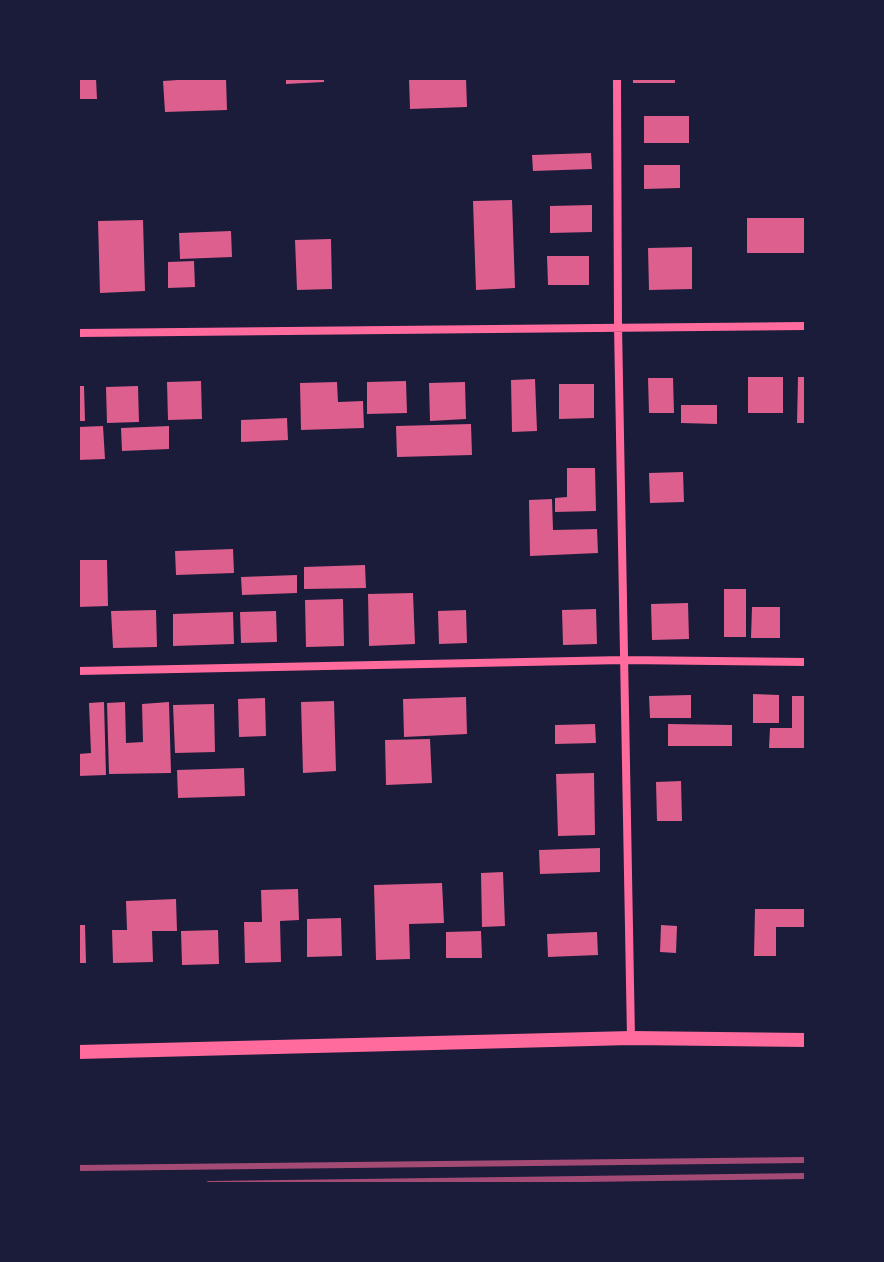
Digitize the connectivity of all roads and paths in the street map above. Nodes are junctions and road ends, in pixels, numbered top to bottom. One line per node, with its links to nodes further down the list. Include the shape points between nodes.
1 (617, 78): 2 (street)
2 (618, 326): 3 (street); 4 (street); 5 (street)
3 (806, 326)
4 (78, 333)
5 (624, 660): 6 (street); 7 (street); 8 (street)
6 (806, 662)
7 (78, 671)
8 (631, 1038): 9 (street); 10 (street)
9 (806, 1040)
10 (78, 1052)

